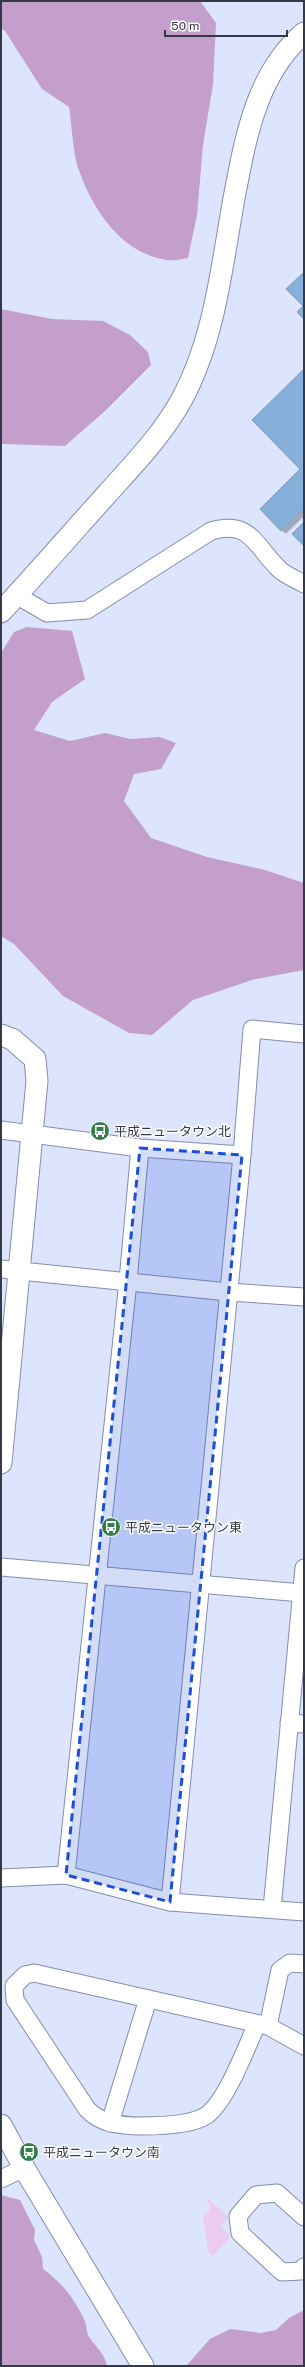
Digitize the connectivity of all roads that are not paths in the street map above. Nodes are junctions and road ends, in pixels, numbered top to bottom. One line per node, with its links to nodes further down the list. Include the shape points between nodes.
1 (304, 33): 3 (street, via 293,42 266,81 247,130 205,345 182,398 156,438)
2 (304, 584): 3 (street, via 279,570 244,530 228,526 211,531 87,610 47,613)
3 (16, 595): 4 (street)
4 (1, 612)
5 (304, 1034): 10 (street, via 252,1029)
6 (1, 1035): 8 (street, via 12,1039 35,1059 37,1081)
7 (1, 1130): 8 (street)
8 (31, 1133): 9 (street); 11 (street)
9 (140, 1148): 10 (street); 12 (street)
10 (242, 1155): 13 (street)
11 (10, 1270): 12 (street); 15 (street)
12 (128, 1281): 13 (street); 18 (street)
13 (228, 1292): 14 (street); 19 (street)
14 (304, 1297)
15 (1, 1463)
16 (1, 1567): 18 (street)
17 (304, 1568): 20 (street)
18 (97, 1574): 19 (street); 22 (street)
19 (200, 1584): 20 (street); 24 (street)
20 (302, 1593): 21 (street)
21 (296, 1723): 25 (street)
22 (66, 1875): 23 (street); 24 (street)
23 (1, 1878)
24 (170, 1902): 25 (street)
25 (272, 1909): 26 (street)
26 (304, 1912)
27 (304, 1964): 29 (street, via 290,1963 280,1970)
28 (148, 1999): 29 (street); 31 (street); 31 (street, via 34,1973 25,1975 14,1986 15,2000 87,2109 96,2118)
29 (263, 2025): 30 (street); 31 (street, via 222,2098 206,2116 157,2126 123,2126)
30 (304, 2046)
31 (110, 2123)
32 (1, 2125): 33 (street)
33 (24, 2168): 34 (street); 37 (street)
34 (1, 2179)
35 (304, 2218): 36 (street, via 277,2193 256,2195 238,2216 240,2234 282,2272 301,2271)
36 (304, 2267)
37 (143, 2366)

